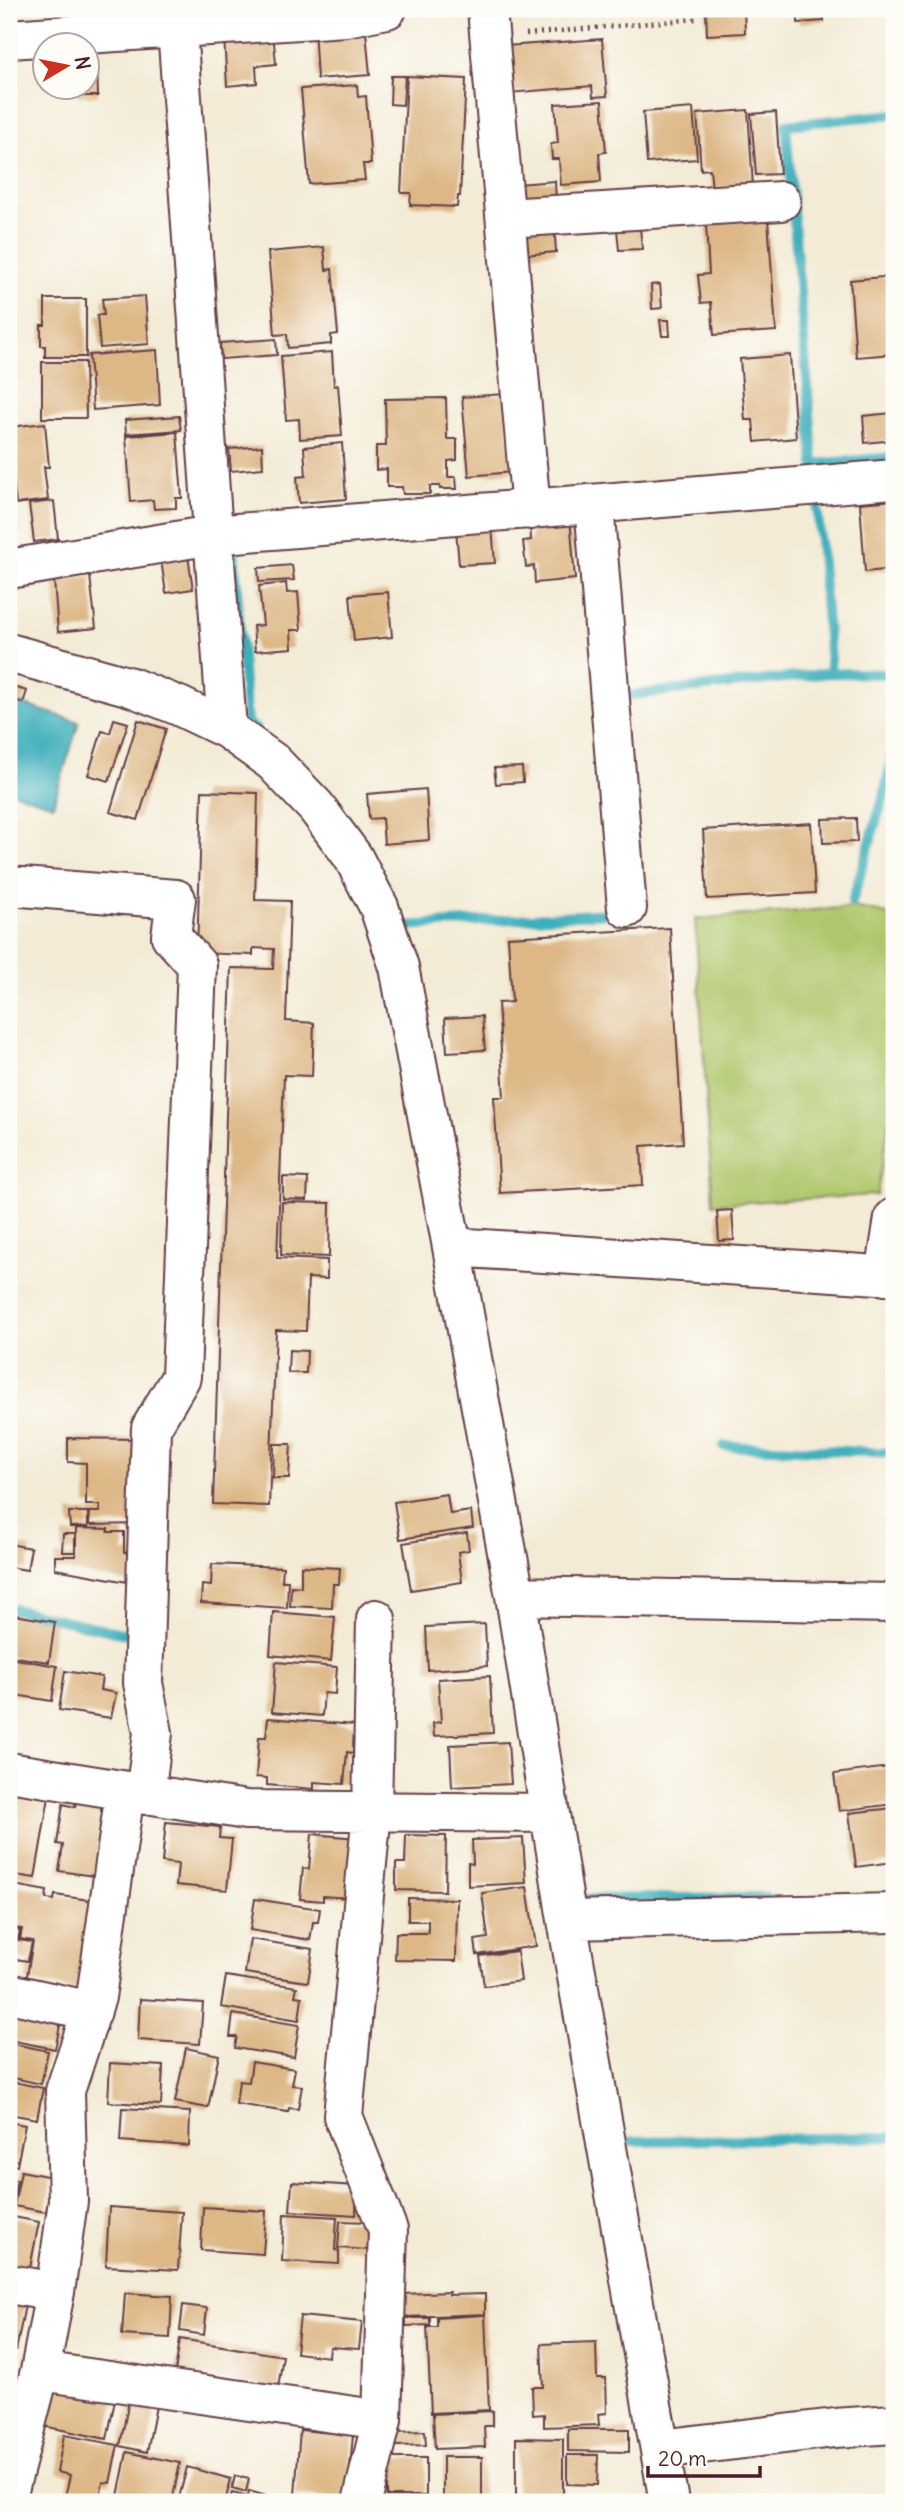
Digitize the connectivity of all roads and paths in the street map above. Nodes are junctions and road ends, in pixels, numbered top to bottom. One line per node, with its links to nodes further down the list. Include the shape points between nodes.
1 (387, 9): 4 (street, via 346,17)
2 (696, 19): 3 (path)
3 (488, 23): 7 (street)
4 (177, 28): 5 (street); 11 (street)
5 (9, 39)
6 (780, 201): 7 (street)
7 (506, 218): 10 (street)
8 (894, 479): 9 (street)
9 (594, 504): 10 (street); 16 (street)
10 (531, 510): 11 (street)
11 (212, 535): 12 (street); 14 (street)
12 (9, 569)
13 (9, 653): 14 (street, via 131,687)
14 (227, 729): 18 (street, via 273,762 316,807 353,856 379,907 399,967)
15 (9, 886): 24 (street, via 176,899 171,936 197,965 181,1377 151,1428 143,1683 153,1733)
16 (626, 908)
17 (894, 1218): 19 (street)
18 (452, 1247): 19 (street); 20 (street)
19 (890, 1276)
20 (515, 1596): 21 (street); 26 (street)
21 (894, 1603)
22 (376, 1619): 25 (street)
23 (9, 1772): 24 (street)
24 (135, 1793): 25 (street, via 246,1810); 30 (street)
25 (372, 1811): 26 (street); 34 (street, via 343,2116 388,2230)
26 (548, 1813): 28 (street)
27 (894, 1913): 28 (street)
28 (567, 1920): 36 (street)
29 (9, 1993): 30 (street)
30 (92, 2011): 32 (street, via 65,2091 68,2201)
31 (9, 2284): 32 (street)
32 (55, 2292): 33 (street)
33 (40, 2371): 34 (street); 37 (street)
34 (382, 2420): 38 (street)
35 (894, 2424): 36 (street)
36 (660, 2449): 39 (street)
37 (9, 2490)
38 (362, 2502)
39 (669, 2502)

